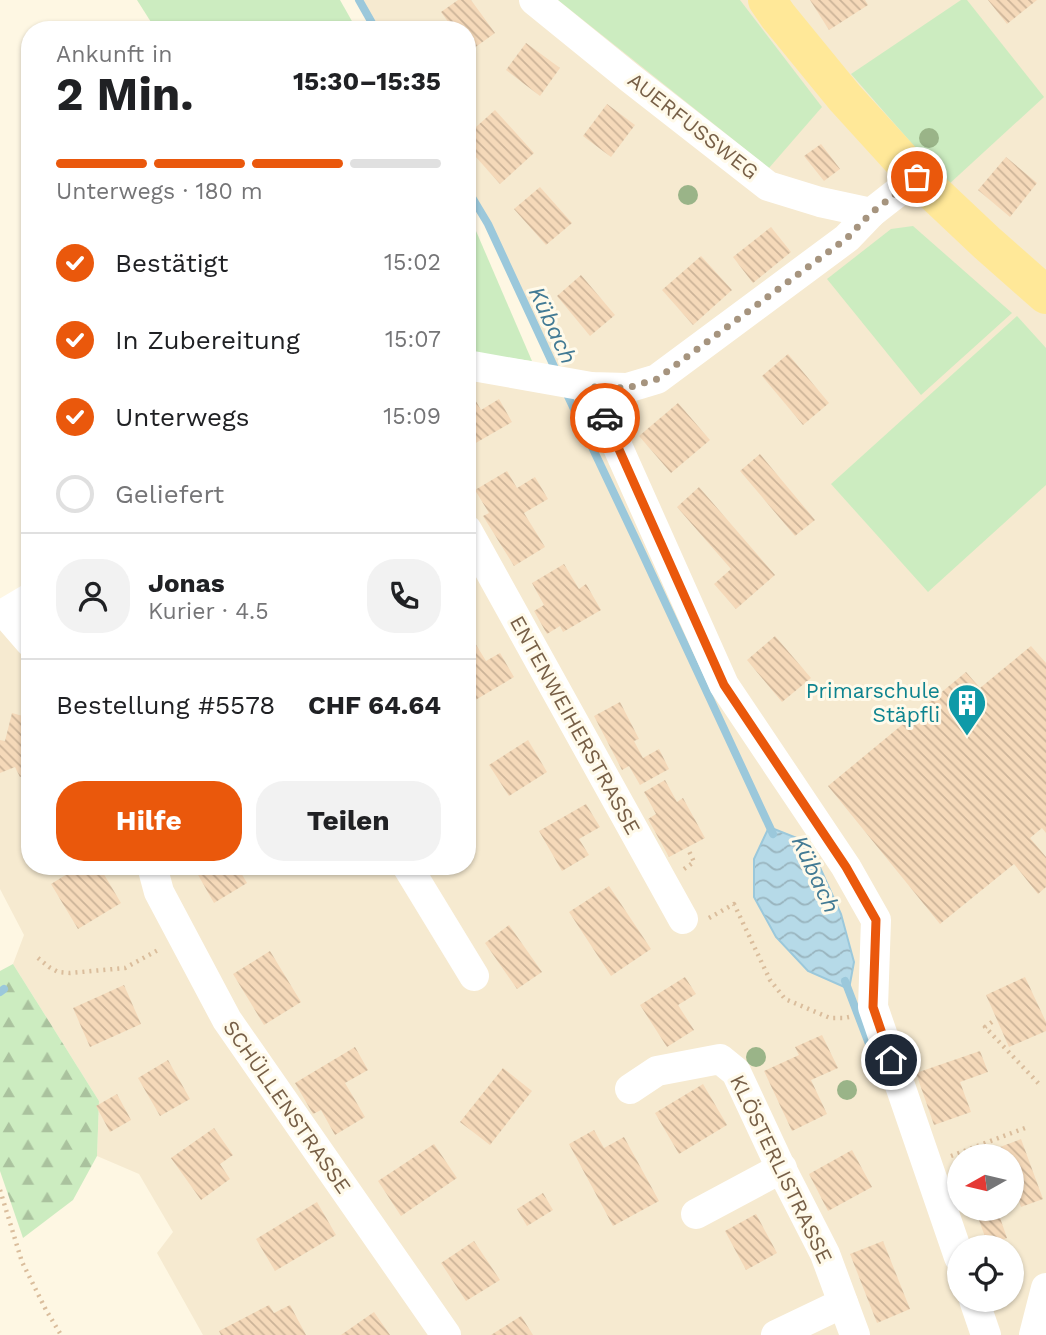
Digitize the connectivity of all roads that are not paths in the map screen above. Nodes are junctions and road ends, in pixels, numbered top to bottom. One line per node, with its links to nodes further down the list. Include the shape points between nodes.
1 (534, 0): 4 (street, AUERFUSSWEG, via 768,186)
2 (767, 0): 3 (main road, via 845,98)
3 (917, 177): 4 (street); 5 (main road)
4 (871, 213): 7 (street, via 847,238 657,379 627,388)
5 (1046, 295)
6 (476, 367): 7 (street)
7 (585, 386): 18 (street, via 724,685 846,867 876,920 873,1007)
8 (476, 546): 13 (street, ENTENWEIHERSTRASSE)
9 (21, 603): 10 (street, via 5,613)
10 (21, 632)
11 (154, 875): 22 (street, SCHÜLLENSTRASSE, via 159,892 227,1020)
12 (412, 875): 14 (street)
13 (683, 919)
14 (474, 976)
15 (630, 1088): 16 (street, KLÖSTERLISTRASSE, via 657,1072 720,1059 736,1072)
16 (782, 1168): 17 (street); 20 (street, KLÖSTERLISTRASSE, via 825,1254)
17 (696, 1214)
18 (951, 1235)
19 (1046, 1287): 26 (street)
20 (843, 1303): 23 (street); 24 (street, KLÖSTERLISTRASSE)
21 (978, 1312): 25 (street)
22 (446, 1335)
23 (776, 1335)
24 (855, 1335)
25 (986, 1335)
26 (1034, 1335)

